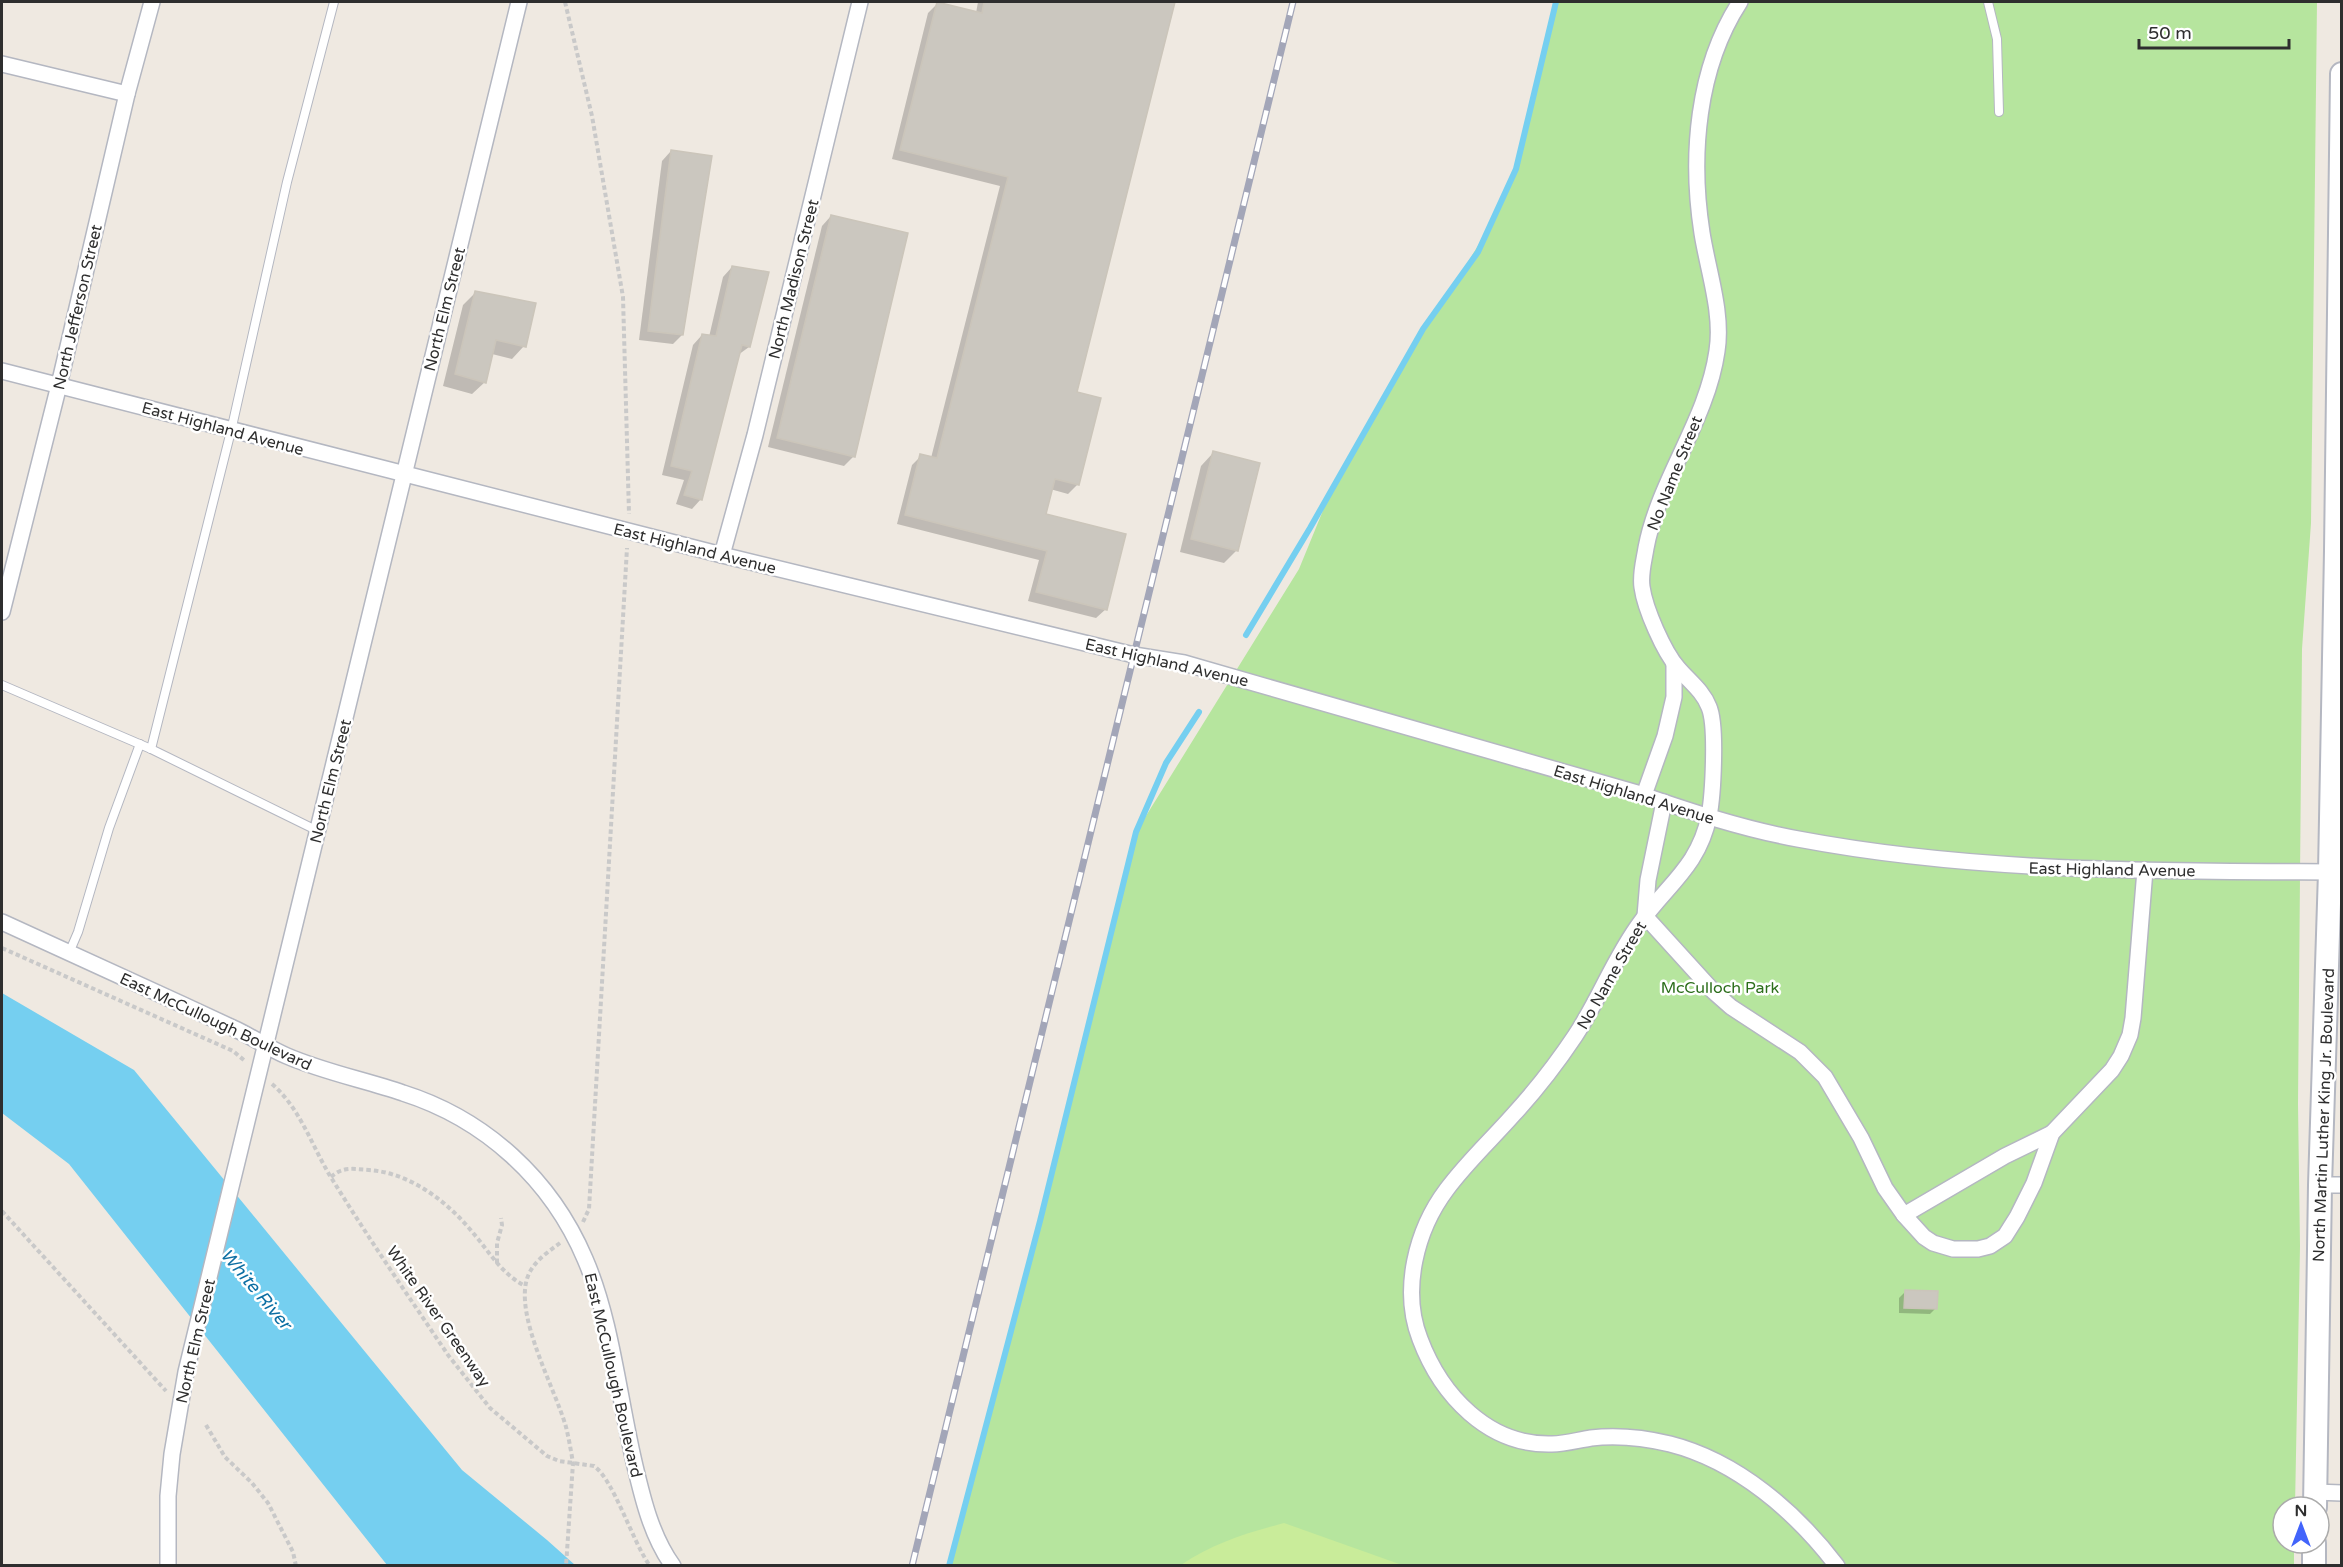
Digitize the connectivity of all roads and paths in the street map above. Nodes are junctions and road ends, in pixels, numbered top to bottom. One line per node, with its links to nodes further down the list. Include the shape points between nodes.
1 (152, 2): 10 (street, North Jefferson Street)
2 (334, 2): 16 (lane, via 287,182)
3 (519, 2): 17 (street, North Elm Street)
4 (565, 2): 18 (path, via 592,117 623,297)
5 (860, 2): 20 (street, North Madison Street)
6 (1740, 2): 22 (street, No Name Street, via 1717,45 1698,129 1701,229 1718,320 1717,354 1710,385 1650,527 1641,572 1642,591)
7 (1988, 2): 11 (lane, via 1997,39)
8 (2, 64): 10 (street)
9 (2342, 74): 12 (main road, North Martin Luther King Jr. Boulevard)
10 (127, 94): 14 (street, North Jefferson Street)
11 (1999, 112)
12 (2340, 242): 15 (main road, North Martin Luther King Jr. Boulevard)
13 (2, 371): 14 (street, East Highland Avenue)
14 (59, 385): 16 (street, East Highland Avenue); 21 (street, North Jefferson Street)
15 (2339, 424): 19 (main road, North Martin Luther King Jr. Boulevard)
16 (231, 431): 17 (street, East Highland Avenue); 25 (lane)
17 (404, 475): 18 (street, East Highland Avenue); 29 (street, North Elm Street)
18 (629, 531): 20 (street, East Highland Avenue); 45 (path, via 590,1209 583,1223)
19 (2339, 551): 31 (main road, North Martin Luther King Jr. Boulevard)
20 (722, 555): 26 (street, East Highland Avenue, via 1134,655 1184,663)
21 (2, 612)
22 (1674, 665): 26 (street, via 1674,697); 28 (street, No Name Street, via 1711,710)
23 (2, 685): 24 (lane)
24 (140, 744): 25 (lane); 35 (lane)
25 (150, 749): 29 (lane)
26 (1644, 795): 27 (street, East Highland Avenue)
27 (1664, 802): 28 (street, East Highland Avenue); 32 (street)
28 (1709, 817): 30 (street, East Highland Avenue, via 1796,838 1922,858 2038,868); 32 (street, No Name Street, via 1694,859)
29 (318, 831): 36 (street, North Elm Street)
30 (2145, 870): 31 (street, East Highland Avenue); 39 (street, via 2130,1035 2112,1070)
31 (2336, 872): 41 (main road, North Martin Luther King Jr. Boulevard)
32 (1645, 916): 43 (street, via 1722,1000 1800,1052 1825,1077 1885,1188); 57 (street, No Name Street, via 1628,939 1578,1032 1516,1112 1436,1204 1413,1268 1411,1290 1418,1333 1439,1378 1454,1398 1472,1416 1500,1434 1536,1444 1599,1437 1641,1438 1698,1453 1723,1465 1776,1502)
33 (2, 922): 35 (street, East McCullough Boulevard)
34 (2, 948): 37 (path)
35 (69, 953): 36 (street, East McCullough Boulevard)
36 (266, 1046): 45 (street, East McCullough Boulevard, via 309,1065 443,1108 474,1125 525,1167); 52 (street, North Elm Street, via 186,1372 168,1496)
37 (233, 1052)
38 (283, 1094): 40 (path, White River Greenway, via 304,1124)
39 (2052, 1133): 43 (street); 43 (street, via 2018,1217 2000,1241 1978,1250 1953,1249 1924,1238)
40 (331, 1177): 46 (path, via 348,1168 376,1170 420,1187 455,1213); 50 (path, White River Greenway, via 448,1355 490,1408 547,1456)
41 (2331, 1185): 51 (main road, North Martin Luther King Jr. Boulevard)
42 (2, 1211): 48 (path)
43 (1904, 1215)
44 (501, 1218): 46 (path)
45 (573, 1231): 47 (path, via 536,1263); 56 (street, East McCullough Boulevard, via 599,1299 640,1488 653,1530)
46 (497, 1263): 47 (path, via 511,1279)
47 (525, 1286): 50 (path, via 531,1334 566,1426)
48 (166, 1392)
49 (206, 1425): 53 (path, via 225,1457 268,1503)
50 (573, 1463): 54 (path); 55 (path, White River Greenway, via 594,1466 604,1475)
51 (2315, 1495)
52 (168, 1566)
53 (296, 1566)
54 (566, 1566)
55 (650, 1566)
56 (673, 1566)
57 (1837, 1566)

